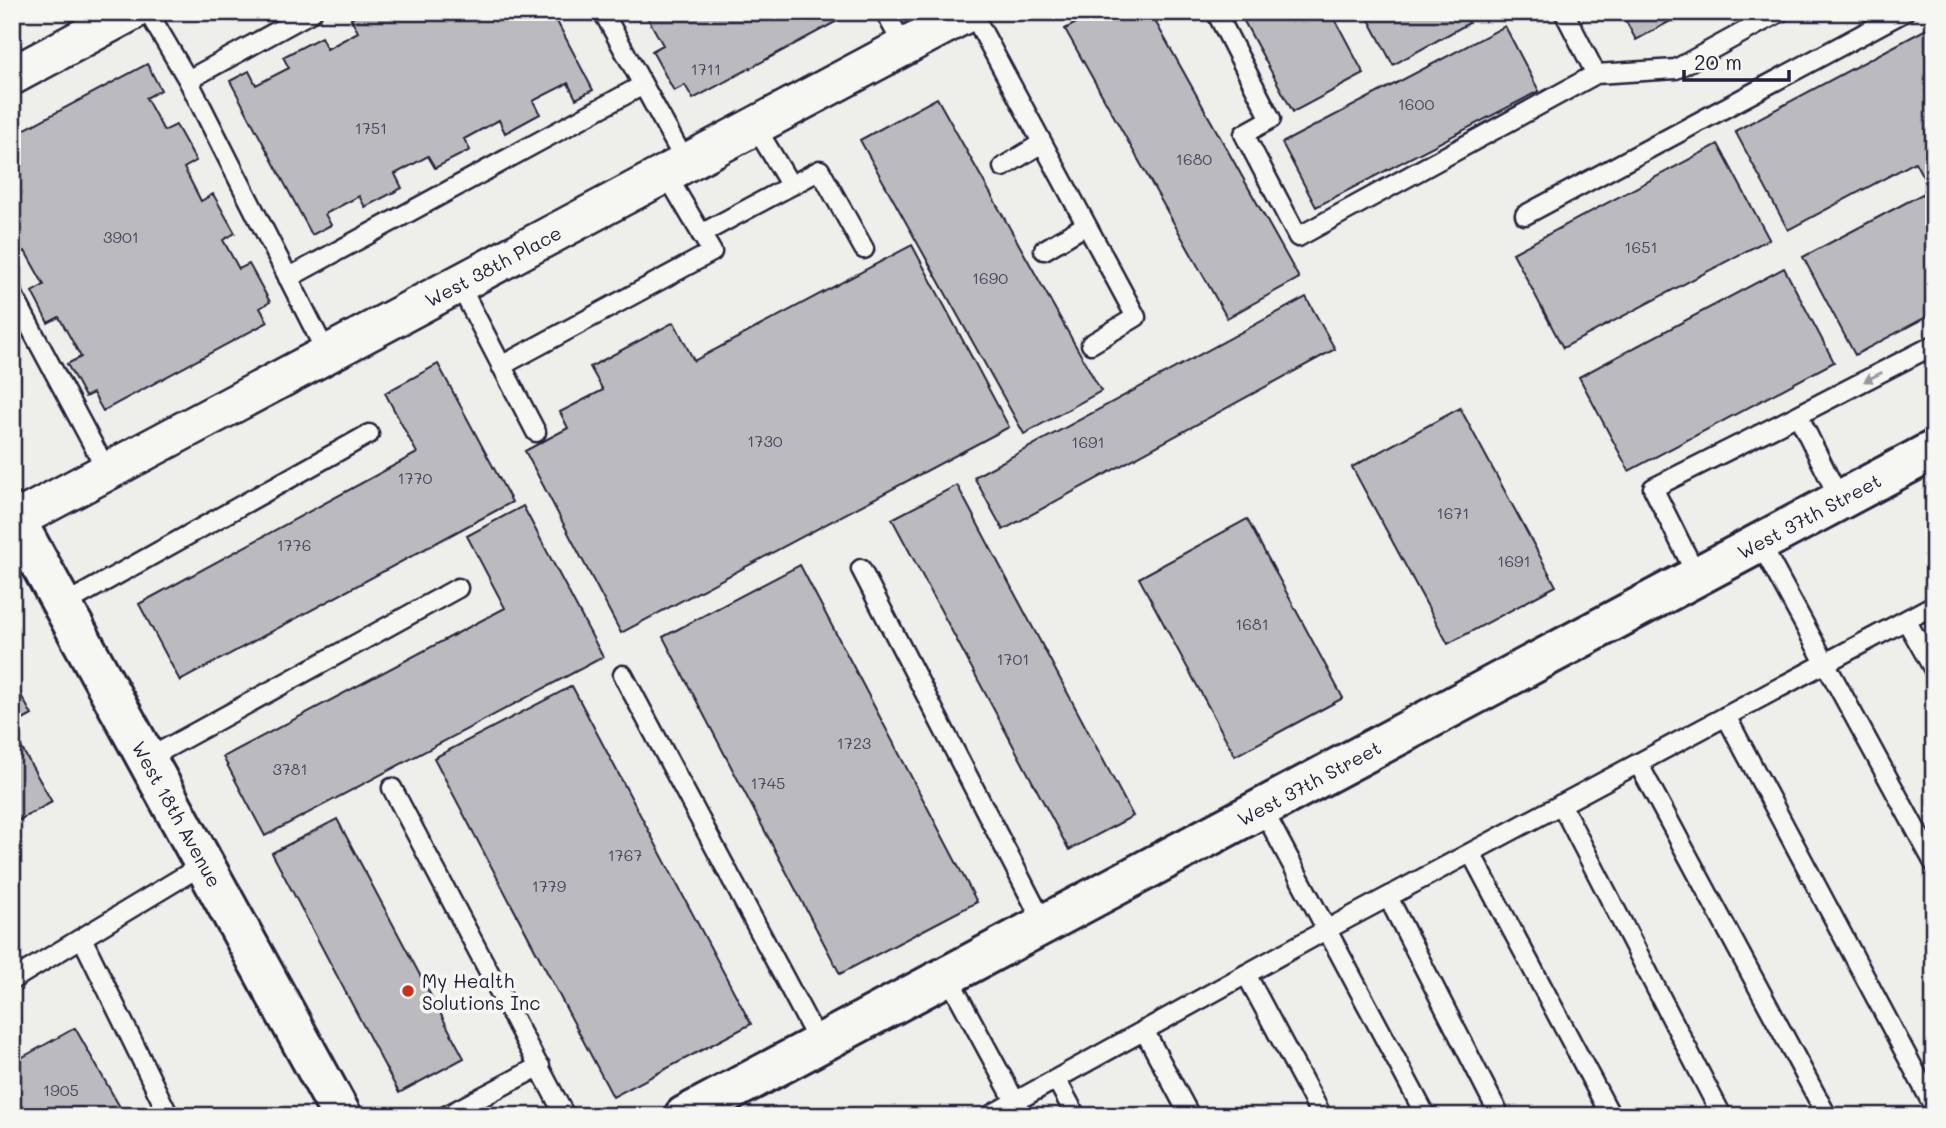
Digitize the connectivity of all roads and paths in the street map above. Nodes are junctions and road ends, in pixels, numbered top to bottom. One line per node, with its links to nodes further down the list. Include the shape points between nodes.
1 (131, 12): 13 (street)
2 (148, 12): 14 (lane)
3 (312, 12): 14 (lane)
4 (603, 12): 15 (lane)
5 (886, 12): 11 (lane)
6 (971, 12): 11 (street, West 38th Place); 17 (lane)
7 (1216, 12): 12 (lane, via 1271,119 1244,134 1298,237)
8 (1564, 12): 12 (lane)
9 (1780, 12): 12 (lane, via 1676,69)
10 (1904, 12): 21 (lane)
11 (904, 47): 16 (street, West 38th Place)
12 (1596, 74)
13 (12, 76)
14 (188, 80): 26 (lane)
15 (643, 85): 19 (lane); 26 (lane)
16 (755, 126): 19 (street, West 38th Place); 20 (lane)
17 (1042, 143): 18 (lane); 22 (lane)
18 (1003, 167)
19 (676, 168): 23 (lane); 27 (street, West 38th Place)
20 (791, 186): 23 (lane); 24 (lane, via 820,170)
21 (1525, 215)
22 (1086, 225): 25 (lane); 29 (lane, via 1136,317)
23 (701, 234): 32 (lane, via 712,252)
24 (864, 249)
25 (1044, 250)
26 (288, 278): 31 (lane)
27 (459, 284): 31 (street, West 38th Place); 32 (lane)
28 (12, 293): 37 (lane)
29 (1091, 344)
30 (1934, 345): 33 (lane, one-way to 33)
31 (327, 354): 37 (street, West 38th Place)
32 (501, 366): 34 (lane)
33 (1798, 415): 38 (lane); 42 (lane, via 1653,488)
34 (536, 432)
35 (369, 434): 44 (lane)
36 (1934, 450): 38 (street, West 37th Street)
37 (107, 471): 39 (street, West 38th Place)
38 (1840, 500): 40 (street, West 37th Street)
39 (14, 516): 44 (street, West 18th Avenue)
40 (1760, 543): 42 (street, West 37th Street); 47 (lane)
41 (861, 569): 60 (lane)
42 (1697, 576): 55 (street, West 37th Street)
43 (458, 588): 51 (lane)
44 (63, 605): 51 (street, West 18th Avenue)
45 (1934, 605): 46 (lane)
46 (1906, 620): 47 (lane); 48 (lane)
47 (1825, 663): 50 (lane); 57 (lane)
48 (1934, 670)
49 (623, 675): 67 (lane)
50 (1726, 716): 52 (lane); 71 (lane)
51 (147, 759): 58 (street, West 18th Avenue)
52 (1638, 763): 54 (lane); 85 (lane)
53 (392, 788): 68 (lane)
54 (1561, 804): 56 (lane); 84 (lane)
55 (1262, 808): 60 (street, West 37th Street); 61 (lane)
56 (1471, 853): 59 (lane); 83 (lane)
57 (1934, 863)
58 (204, 864): 62 (lane); 73 (street, West 18th Avenue)
59 (1388, 897): 61 (lane); 82 (lane)
60 (1044, 924): 64 (street, West 37th Street)
61 (1326, 930): 63 (lane); 81 (lane)
62 (82, 938): 65 (lane); 72 (lane)
63 (1246, 974): 66 (lane); 80 (lane)
64 (947, 975): 67 (street, West 37th Street); 70 (lane)
65 (12, 979)
66 (1144, 1030): 69 (lane); 79 (lane)
67 (819, 1043): 76 (street, West 37th Street)
68 (540, 1066): 74 (lane); 75 (lane)
69 (1056, 1079): 70 (lane); 78 (lane)
70 (1014, 1101): 77 (lane)
71 (1934, 1107)
72 (169, 1116)
73 (342, 1116)
74 (446, 1116)
75 (565, 1116)
76 (684, 1116)
77 (989, 1116)
78 (1076, 1116)
79 (1190, 1116)
80 (1322, 1116)
81 (1426, 1116)
82 (1500, 1116)
83 (1611, 1116)
84 (1722, 1116)
85 (1827, 1116)

